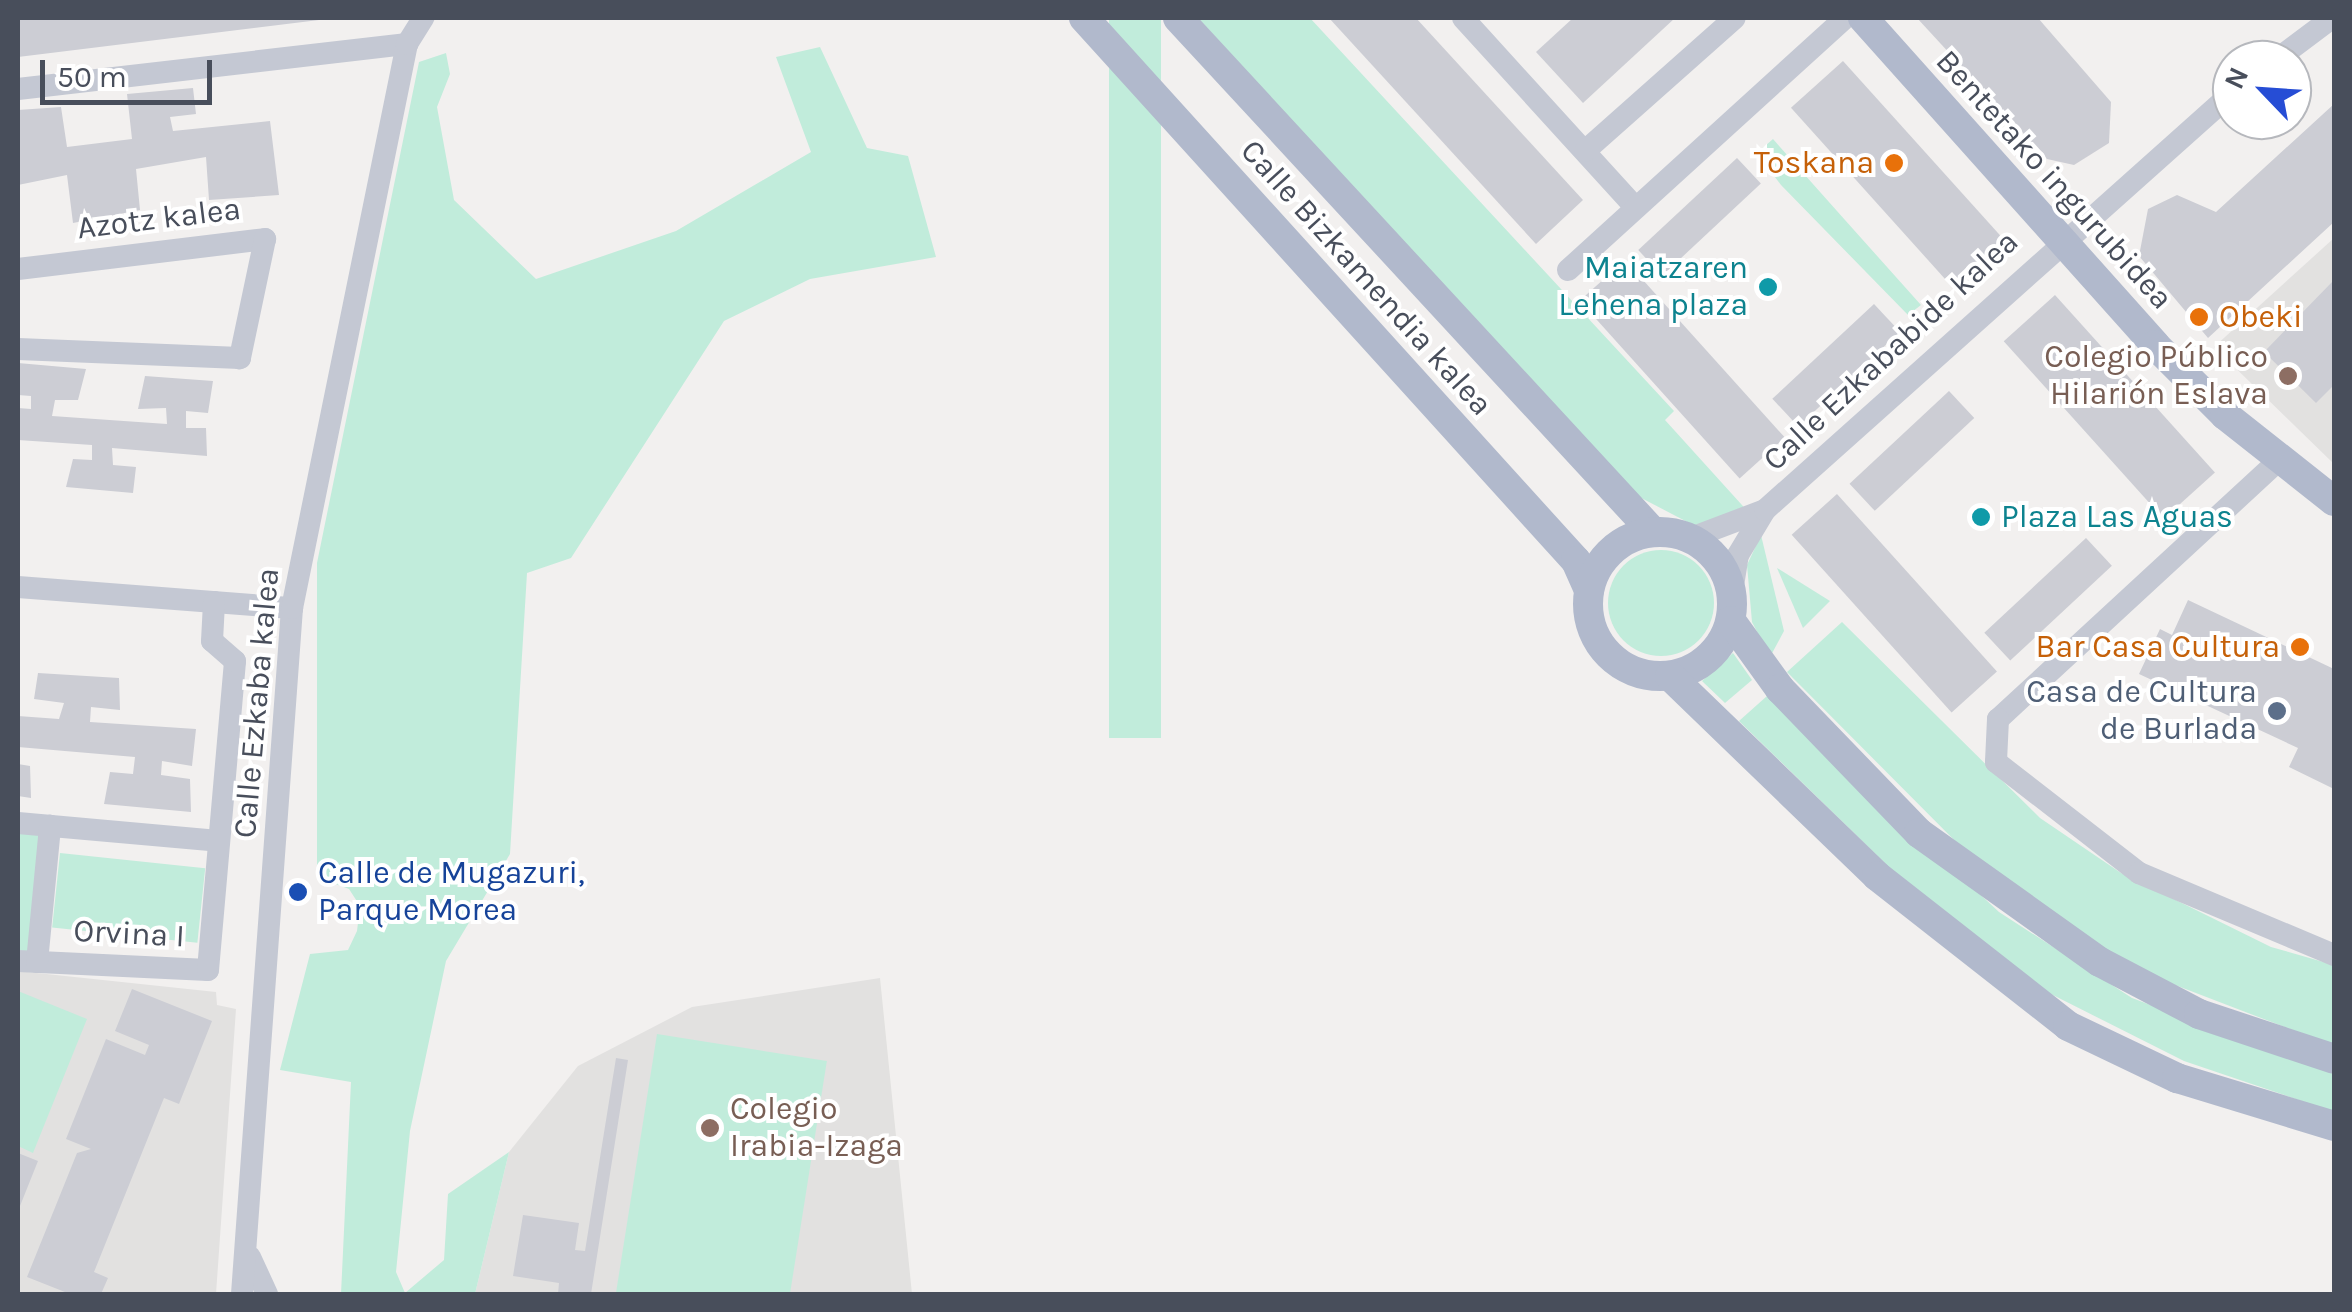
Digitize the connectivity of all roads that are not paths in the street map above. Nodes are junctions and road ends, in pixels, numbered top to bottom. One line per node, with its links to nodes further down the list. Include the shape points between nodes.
1 (423, 18): 10 (street, Calle Ezkaba kalea)
2 (1084, 18): 25 (main road, Calle Bizkamendia kalea, via 1576,562)
3 (1178, 18): 22 (main road, Calle Bizkamendia kalea)
4 (1463, 18): 13 (street)
5 (1734, 18): 13 (street)
6 (1845, 18): 14 (street)
7 (1863, 18): 15 (main road, Bentetako ingurubidea)
8 (2332, 18): 9 (street)
9 (2303, 40)
10 (408, 44): 11 (street); 28 (street, Calle Ezkaba kalea)
11 (18, 88)
12 (2212, 110): 15 (street, Calle Ezkababide kalea)
13 (1585, 151): 14 (street)
14 (1632, 205): 17 (street)
15 (2060, 240): 19 (main road, Bentetako ingurubidea); 21 (street, Calle Ezkababide kalea)
16 (18, 269): 18 (street, Azotz kalea, via 265,239 240,358)
17 (1568, 270)
18 (18, 349)
19 (2278, 462): 20 (main road, Bentetako ingurubidea); 33 (street, via 1998,719 1996,762 2139,873)
20 (2334, 501)
21 (1765, 510): 23 (street, Calle Ezkababide kalea); 27 (street, Calle Ezkababide kalea, via 1738,555)
22 (1652, 532): 23 (main road); 25 (main road, via 1611,551)
23 (1692, 538): 27 (main road, via 1711,551)
24 (18, 587): 26 (street)
25 (1589, 590): 29 (main road, via 1592,624 1608,654 1648,675)
26 (214, 602): 28 (street); 32 (street, Orvina I, via 212,641 236,661)
27 (1731, 606): 29 (main road, via 1709,658); 35 (main road, via 1780,689 1919,834 2100,962 2198,1014)
28 (292, 608): 37 (street, Calle Ezkaba kalea)
29 (1670, 676): 36 (main road, via 1877,876 2068,1026 2177,1078)
30 (18, 823): 31 (street)
31 (50, 826): 32 (street); 34 (street, Orvina I)
32 (218, 840): 34 (street, Orvina I, via 208,970)
33 (2334, 956)
34 (27, 962)
35 (2334, 1059)
36 (2334, 1126)
37 (250, 1257): 38 (street, Calle Ezkaba kalea); 39 (street, Calle Ezkaba kalea)
38 (242, 1294)
39 (268, 1294)

